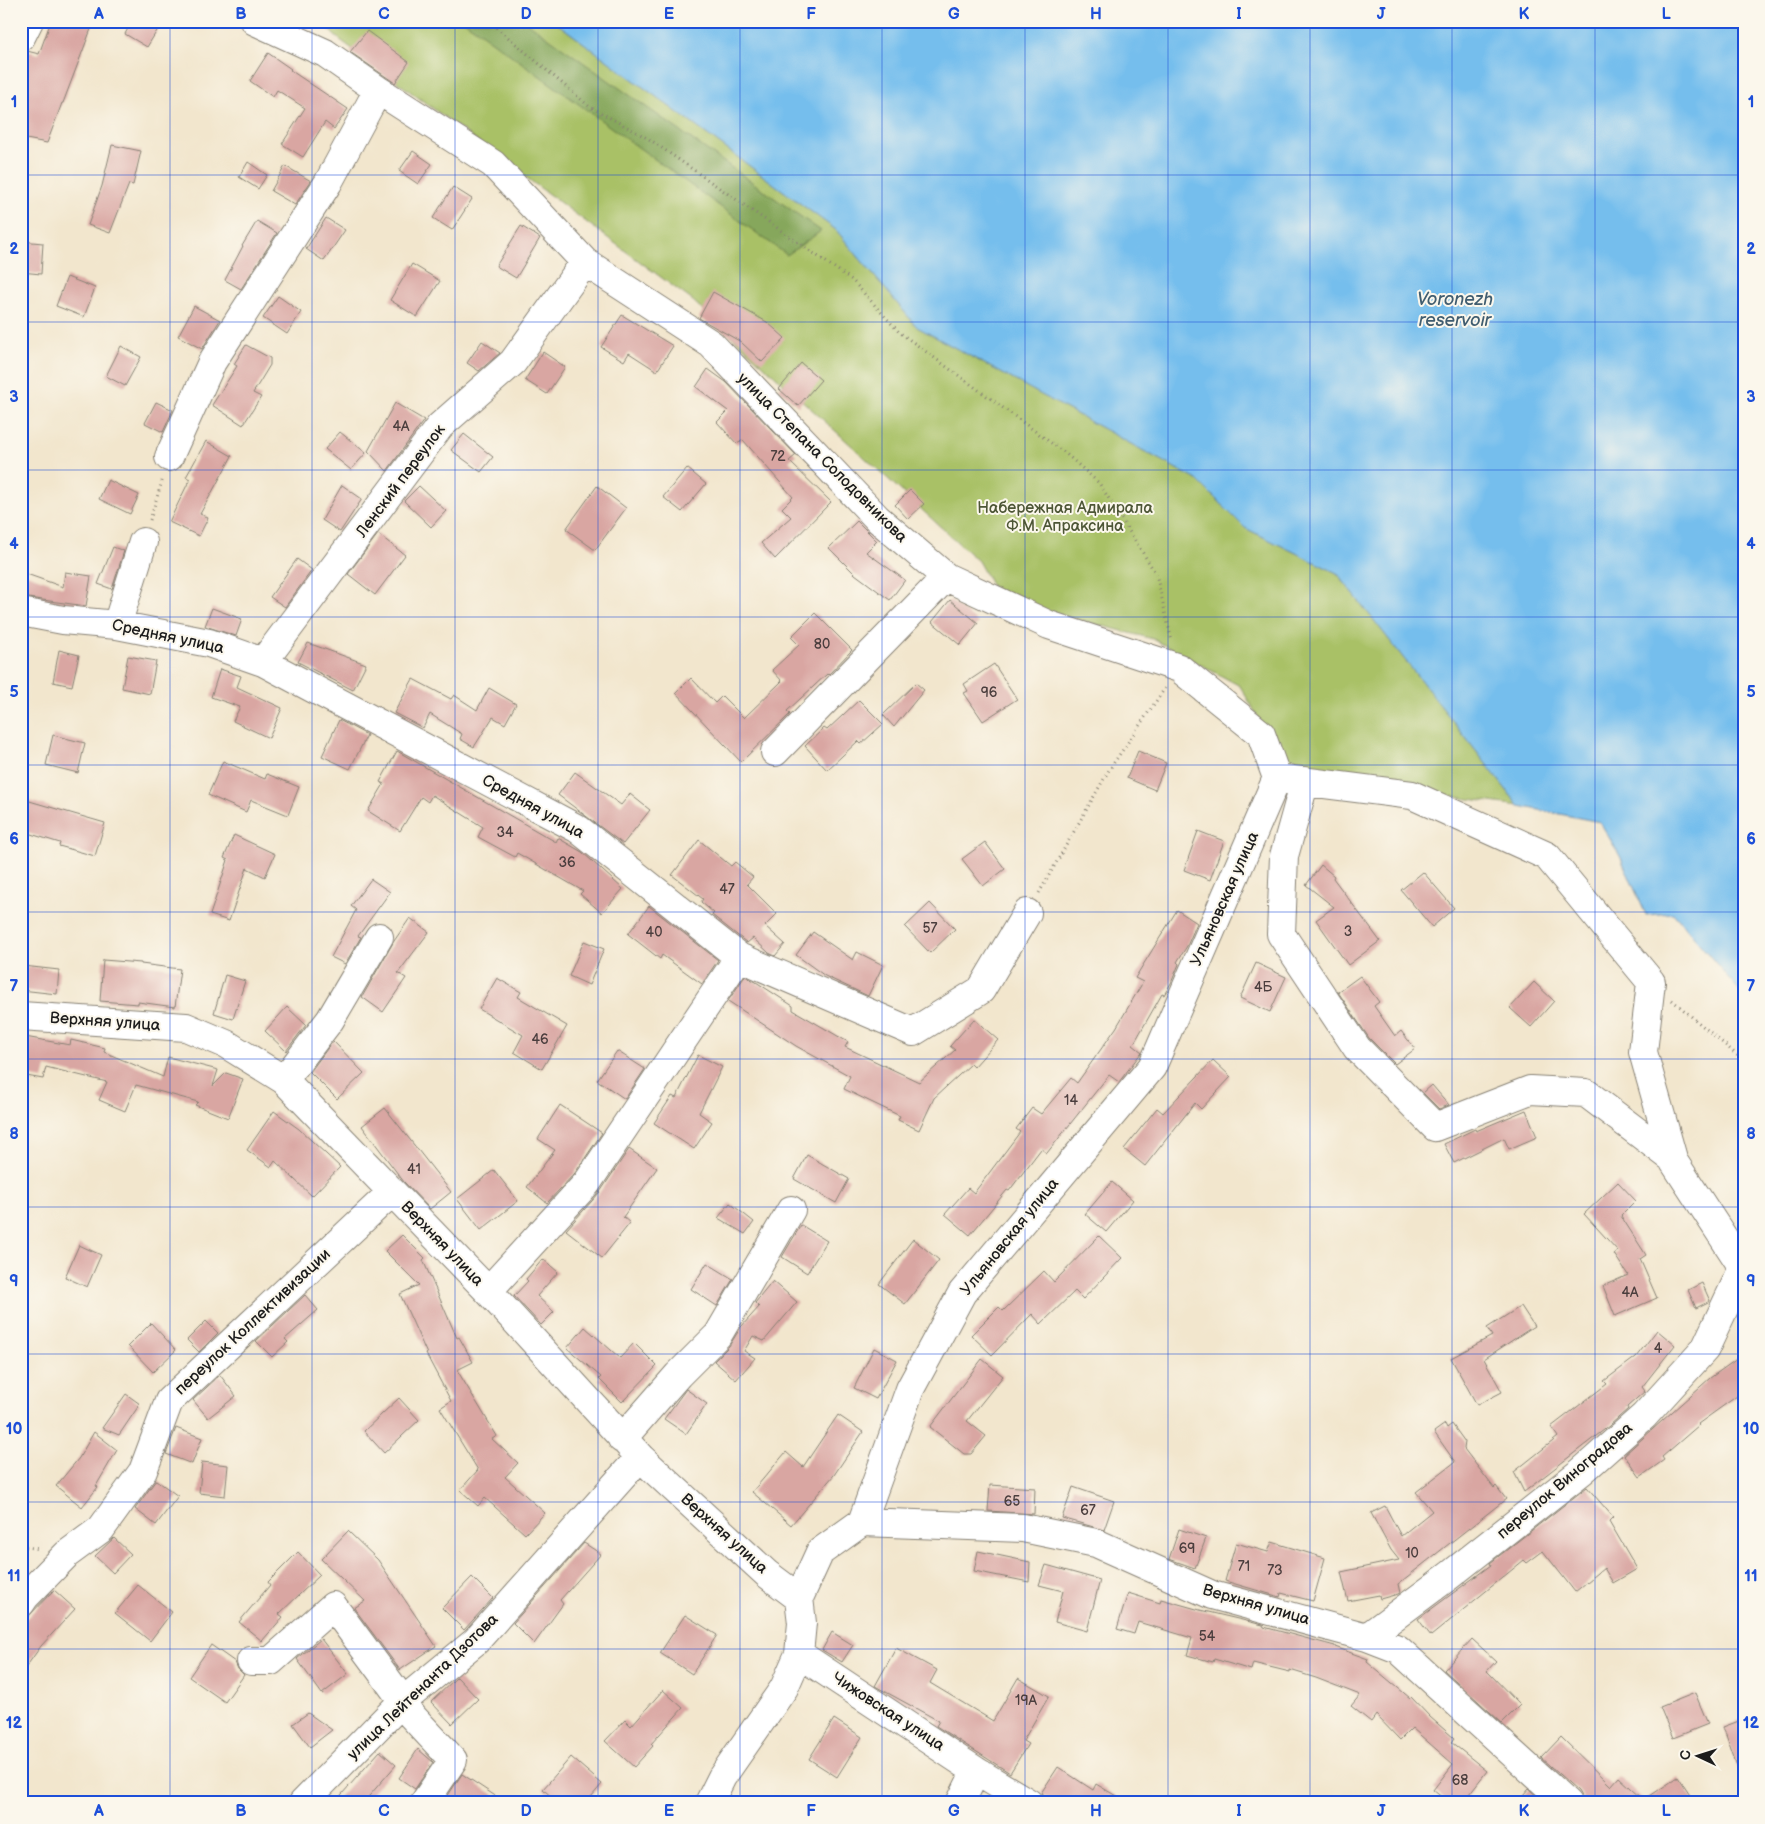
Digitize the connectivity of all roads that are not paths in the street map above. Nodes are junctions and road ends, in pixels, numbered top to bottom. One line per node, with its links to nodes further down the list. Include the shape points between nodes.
1 (29, 21): 3 (street)
2 (255, 21): 4 (street, улица Степана Солодовникова, via 326,53)
3 (21, 38)
4 (378, 90): 5 (street, улица Степана Солодовникова, via 493,164); 6 (street, via 328,183 212,362)
5 (585, 262): 8 (street, улица Степана Солодовникова, via 711,344 878,519); 11 (street, Ленский переулок, via 513,362 440,426)
6 (170, 457)
7 (143, 542): 10 (street)
8 (946, 577): 12 (street); 13 (street, улица Степана Солодовникова, via 1049,625 1179,668 1261,734)
9 (21, 612): 10 (street, Средняя улица)
10 (117, 625): 11 (street, Средняя улица, via 209,643)
11 (263, 662): 17 (street, Средняя улица, via 578,829)
12 (775, 752)
13 (1278, 778): 14 (street); 26 (street, Ульяновская улица, via 1152,1067 962,1294 910,1389)
14 (1305, 781): 20 (street, via 1412,795 1547,856 1651,982 1642,1052); 20 (street, via 1284,856 1281,934 1357,1048 1435,1128 1530,1090 1586,1093)
15 (1027, 913): 17 (street, Средняя улица, via 981,990 913,1032)
16 (379, 937): 19 (street, via 330,1020)
17 (739, 957): 24 (street, via 587,1184)
18 (21, 1016): 19 (street, Верхняя улица, via 186,1027 226,1044)
19 (284, 1080): 21 (street, Верхняя улица)
20 (1673, 1159): 23 (street)
21 (392, 1192): 24 (street, Верхняя улица); 28 (street, переулок Коллективизации, via 168,1401 143,1471 101,1529 67,1554)
22 (792, 1210): 25 (street, улица Лейтенанта Дзотова, via 718,1334 678,1375)
23 (1743, 1269): 29 (street, переулок Виноградова, via 1705,1349 1644,1416 1582,1471)
24 (488, 1291): 25 (street, Верхняя улица)
25 (631, 1448): 27 (street, Верхняя улица, via 767,1574); 32 (street, улица Лейтенанта Дзотова, via 476,1640)
26 (862, 1522): 27 (street, via 820,1552); 29 (street, Верхняя улица, via 1023,1528 1096,1543 1212,1595)
27 (799, 1598): 30 (street, via 802,1623)
28 (21, 1603)
29 (1367, 1637): 39 (street, Верхняя улица, via 1398,1649)
30 (800, 1654): 33 (street, Чижовская улица); 36 (street, via 784,1688 722,1777)
31 (251, 1661): 32 (street, via 270,1661 333,1606)
32 (403, 1701): 34 (street, улица Лейтенанта Дзотова); 35 (street, via 412,1716 453,1760)
33 (976, 1771): 37 (street); 38 (street, Чижовская улица)
34 (303, 1803)
35 (424, 1803)
36 (709, 1803)
37 (960, 1803)
38 (1029, 1803)
39 (1567, 1803)

